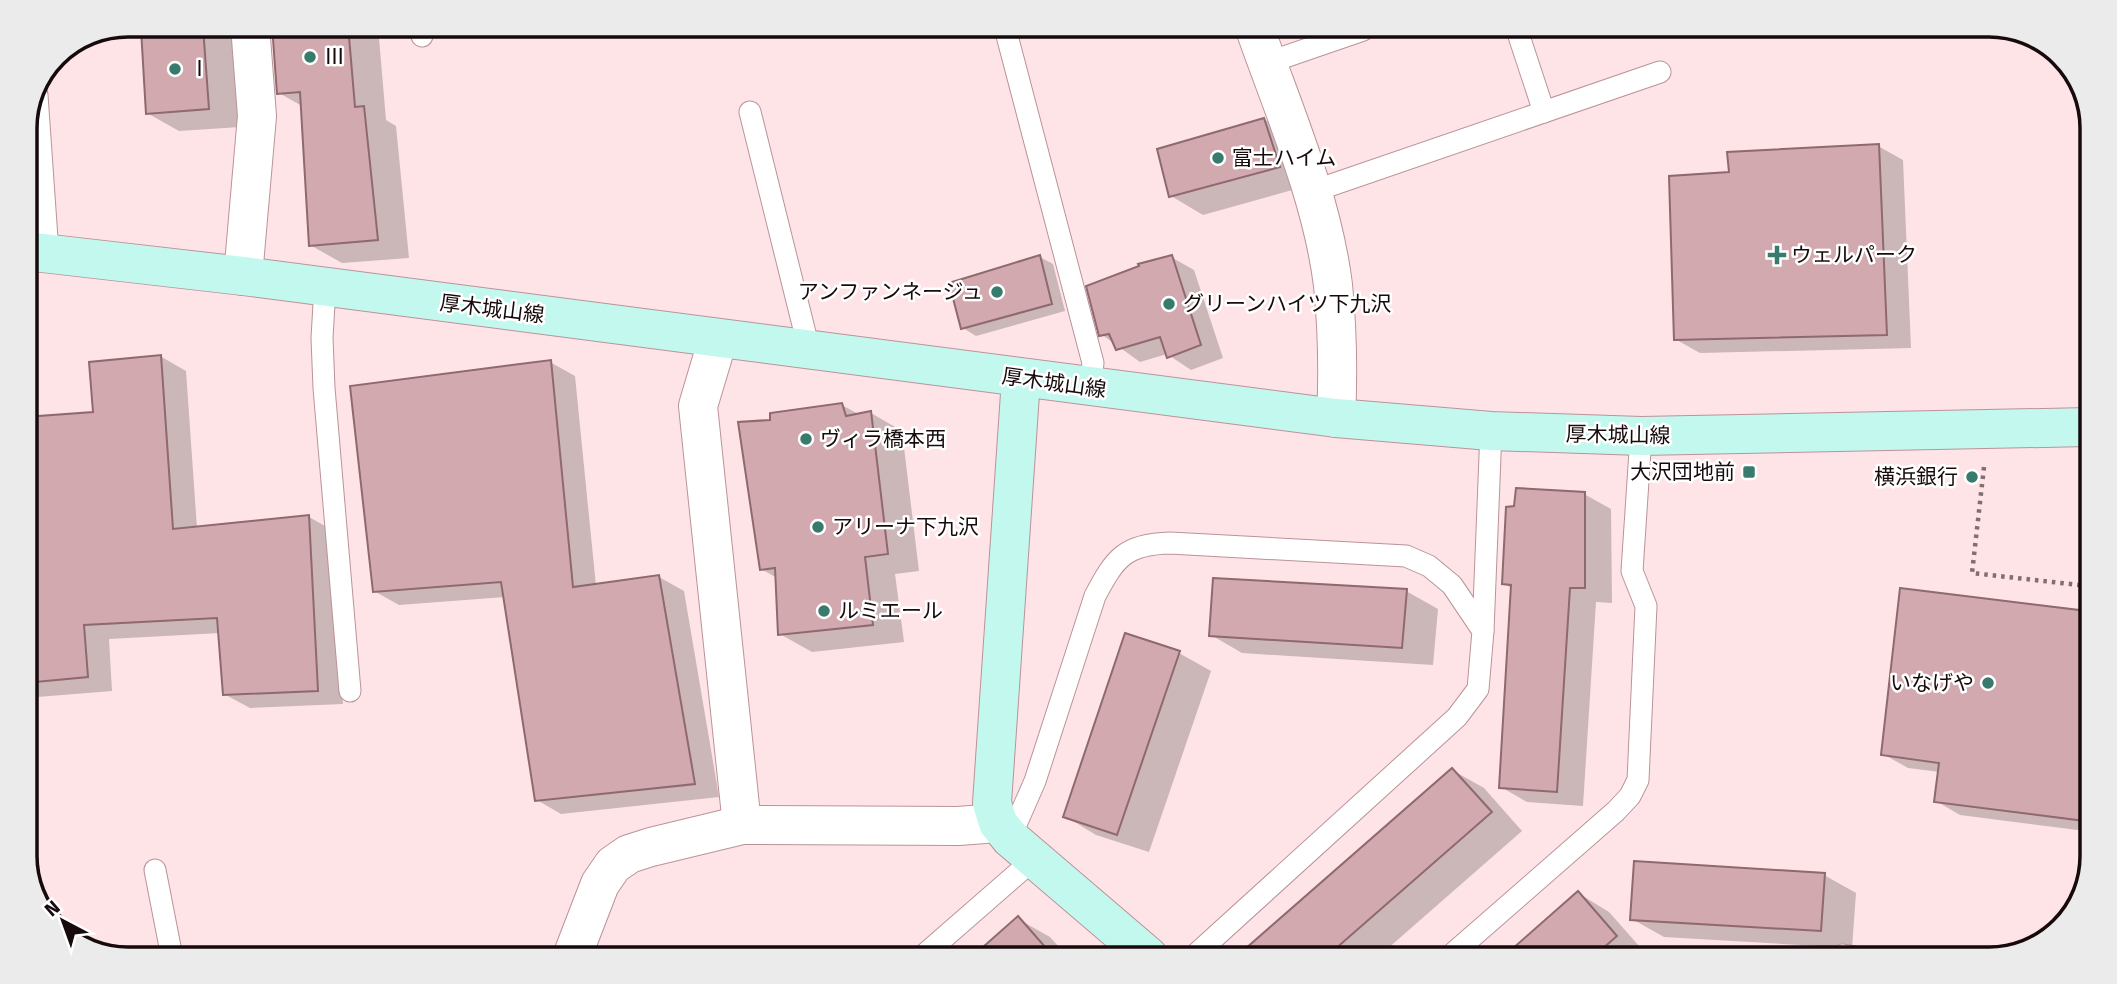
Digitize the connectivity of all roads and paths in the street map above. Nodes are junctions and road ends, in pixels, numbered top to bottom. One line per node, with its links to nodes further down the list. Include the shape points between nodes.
1 (251, 37): 11 (street, via 257,116)
2 (1007, 37): 16 (lane, via 1093,363)
3 (1318, 37): 5 (lane)
4 (1519, 37): 8 (lane)
5 (1261, 46): 9 (street)
6 (1660, 72): 8 (lane)
7 (750, 112): 14 (lane)
8 (1544, 112): 9 (lane)
9 (1311, 192): 17 (street, via 1333,285)
10 (37, 252): 11 (main road, 厚木城山線)
11 (243, 276): 12 (main road, 厚木城山線)
12 (325, 287): 13 (main road, 厚木城山線); 24 (lane, via 324,388)
13 (718, 339): 14 (main road, 厚木城山線); 25 (street, via 698,406)
14 (809, 349): 15 (main road, 厚木城山線)
15 (1021, 379): 16 (main road, 厚木城山線); 26 (main road, via 992,803)
16 (1090, 388): 17 (main road, 厚木城山線)
17 (1336, 418): 19 (main road, 厚木城山線)
18 (2080, 428): 20 (main road, 厚木城山線)
19 (1492, 431): 20 (main road, 厚木城山線); 23 (lane)
20 (1641, 436): 33 (lane, via 1632,572 1646,606 1638,780 1616,811)
21 (1986, 454): 22 (path, via 1972,573)
22 (2080, 585)
23 (1483, 631): 26 (lane, via 1452,585 1429,566 1406,556 1170,543 1132,548 1109,569 1095,596); 32 (lane, via 1478,690 1457,717)
24 (350, 691)
25 (742, 825): 26 (street, via 958,827); 29 (street, via 651,847 613,865 600,884)
26 (1014, 840): 30 (lane); 31 (main road)
27 (155, 870): 28 (lane)
28 (170, 947)
29 (576, 947)
30 (930, 947)
31 (1137, 947)
32 (1204, 947)
33 (1460, 947)

